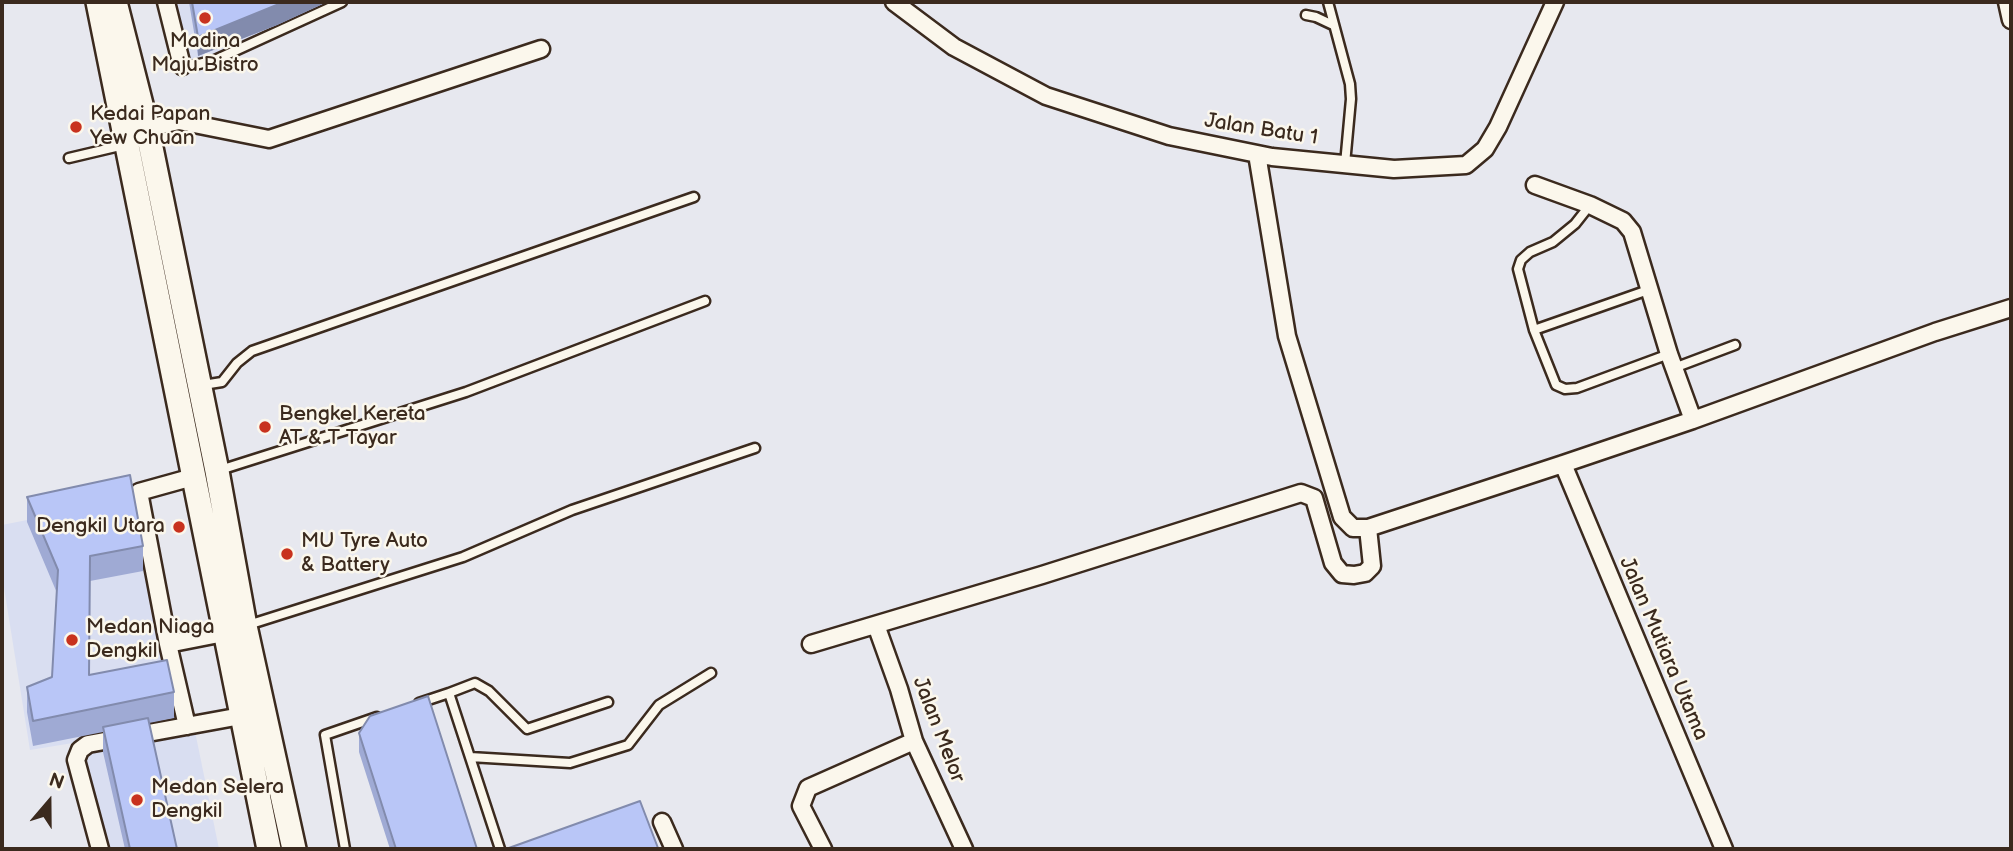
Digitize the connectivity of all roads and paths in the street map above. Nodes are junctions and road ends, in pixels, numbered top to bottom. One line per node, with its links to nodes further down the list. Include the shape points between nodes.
1 (98, 2): 15 (main road)
2 (115, 2): 14 (main road)
3 (166, 2): 13 (street)
4 (342, 2): 13 (lane, via 215,60)
5 (894, 2): 16 (street, Jalan Batu 1, via 954,47 1046,96 1169,136)
6 (1328, 2): 11 (lane)
7 (1555, 2): 18 (street, Jalan Batu 1, via 1498,127 1485,149 1466,165 1394,169)
8 (2007, 2): 10 (street)
9 (1306, 15): 11 (lane)
10 (2011, 20)
11 (1333, 25): 18 (lane, via 1350,84)
12 (541, 49): 14 (street, via 269,139 179,121)
13 (182, 66)
14 (147, 128): 28 (main road)
15 (127, 145): 17 (lane); 33 (main road)
16 (1257, 154): 18 (street, Jalan Batu 1); 34 (street, via 1287,336 1342,517 1353,528)
17 (69, 158)
18 (1345, 164)
19 (1535, 184): 21 (street)
20 (694, 197): 28 (lane, via 252,351 222,383)
21 (1590, 205): 22 (street, via 1623,221 1632,232); 25 (lane, via 1553,242 1521,260 1518,269)
22 (1651, 289): 25 (lane); 27 (street)
23 (705, 301): 32 (lane, via 466,391)
24 (2011, 308): 29 (street)
25 (1534, 330): 27 (lane, via 1556,385 1565,388)
26 (1735, 345): 27 (lane)
27 (1672, 361): 29 (street)
28 (200, 385): 32 (main road)
29 (1693, 420): 31 (street)
30 (755, 448): 36 (lane, via 572,510 463,557)
31 (1563, 464): 34 (street); 57 (street, Jalan Mutiara Utama)
32 (217, 471): 36 (main road)
33 (193, 477): 36 (main road); 37 (street, via 139,492)
34 (1368, 528): 35 (street, via 1372,566 1365,573 1342,574 1333,563 1314,498 1301,492)
35 (876, 625): 38 (street); 46 (street, Jalan Melor)
36 (234, 630): 37 (street); 44 (main road); 51 (main road)
37 (168, 644): 45 (street)
38 (811, 644)
39 (711, 673): 47 (lane, via 659,705 628,745 570,763)
40 (449, 693): 41 (lane, via 475,683 527,729); 42 (lane); 47 (lane)
41 (608, 702)
42 (412, 705)
43 (387, 714): 52 (lane, via 325,735)
44 (241, 716): 45 (street); 50 (main road)
45 (187, 726): 49 (street, via 88,744 80,750 76,760)
46 (914, 741): 55 (street, via 808,788 802,806); 56 (street, Jalan Melor)
47 (470, 757): 53 (lane)
48 (662, 822): 54 (street)
49 (100, 849)
50 (269, 849)
51 (294, 849)
52 (345, 849)
53 (500, 849)
54 (674, 849)
55 (822, 849)
56 (964, 849)
57 (1724, 849)

